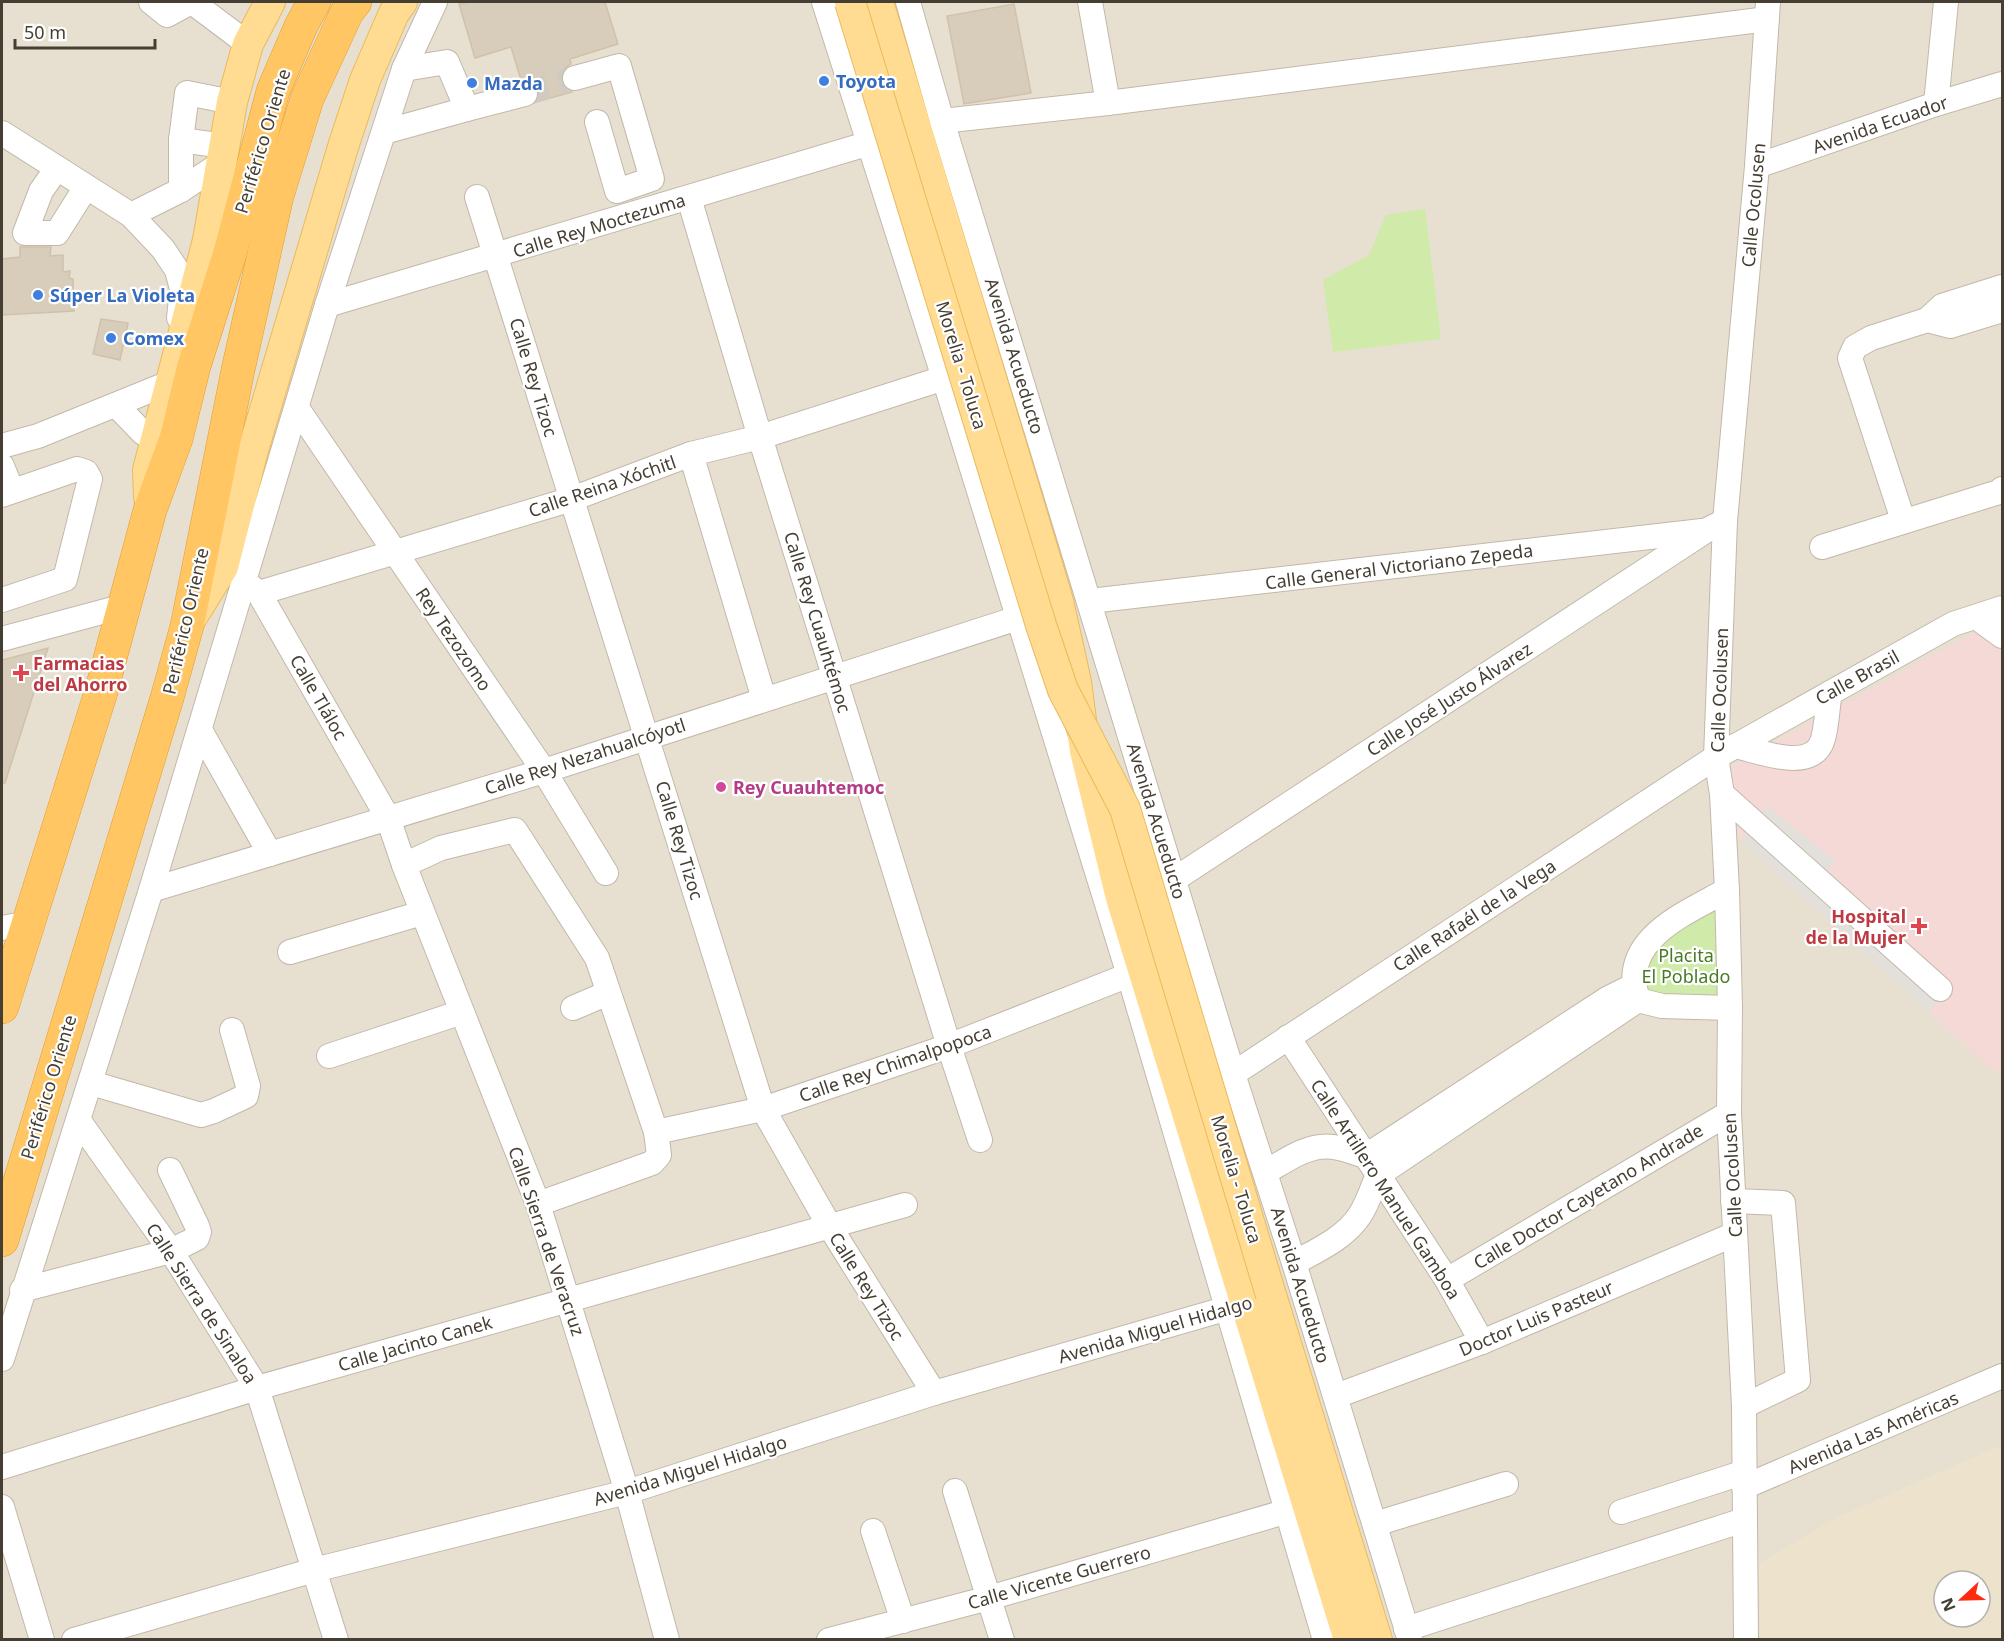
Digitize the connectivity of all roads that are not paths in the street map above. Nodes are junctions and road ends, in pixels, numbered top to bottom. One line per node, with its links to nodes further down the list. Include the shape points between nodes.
1 (151, 2): 2 (street, via 167,15)
2 (192, 2): 16 (street)
3 (270, 2): 16 (main road)
4 (292, 2): 39 (main road, via 266,52)
5 (314, 2): 58 (highway, Periférico Oriente, via 273,91 176,439)
6 (355, 2): 70 (highway, Periférico Oriente, via 307,99 277,196)
7 (402, 2): 63 (main road, via 365,80 253,450)
8 (435, 2): 17 (street)
9 (824, 2): 30 (street)
10 (850, 2): 124 (main road, Morelia - Toluca, bridge, via 1041,626 1063,690 1125,809)
11 (878, 2): 124 (main road, Morelia - Toluca, bridge, via 1058,601 1076,682 1085,751 1121,898)
12 (908, 2): 25 (street, Avenida Acueducto)
13 (1090, 2): 22 (street)
14 (1946, 2): 23 (street)
15 (1768, 10): 22 (street); 32 (street, Calle Ocolusen)
16 (248, 44): 21 (main road)
17 (404, 69): 24 (street, via 447,62); 27 (street)
18 (575, 78): 26 (street, via 618,66 652,179 617,191)
19 (2002, 84): 23 (street, Avenida Ecuador)
20 (525, 94): 24 (street)
21 (232, 102): 29 (street, via 187,93); 31 (main road)
22 (1108, 103): 25 (street)
23 (1936, 105): 32 (street, Avenida Ecuador)
24 (467, 109): 27 (street)
25 (942, 121): 65 (street, Avenida Acueducto)
26 (597, 122)
27 (384, 132): 42 (street)
28 (2, 133): 33 (street)
29 (182, 140): 31 (street); 35 (street)
30 (870, 143): 37 (street, Calle Rey Moctezuma); 45 (street)
31 (222, 155): 35 (street); 39 (main road)
32 (1758, 166): 60 (street, Calle Ocolusen)
33 (57, 168): 34 (street); 34 (street, via 41,191 25,233 57,233)
34 (86, 187): 38 (street)
35 (181, 190): 38 (street)
36 (477, 196): 40 (street, Calle Rey Tizoc)
37 (689, 198): 40 (street, Calle Rey Moctezuma); 50 (street, Calle Rey Cuauhtémoc)
38 (130, 215): 46 (street, via 163,249 177,270 182,289 181,310)
39 (208, 240): 54 (main road)
40 (496, 256): 42 (street, Calle Rey Moctezuma); 57 (street, Calle Rey Tizoc)
41 (2002, 287): 44 (street, via 1942,306)
42 (327, 305): 48 (street)
43 (2002, 310): 44 (street, via 1950,326)
44 (1928, 321): 59 (street, via 1871,338 1855,347 1850,358)
45 (944, 378): 50 (street, Calle Reina Xóchitl); 69 (street)
46 (159, 387): 47 (street); 49 (street)
47 (116, 405): 49 (street); 51 (street)
48 (297, 408): 62 (street, Rey Tezozomo); 63 (street)
49 (143, 433): 54 (street)
50 (760, 437): 52 (street, Calle Reina Xóchitl); 73 (street, Calle Rey Cuauhtémoc)
51 (2, 446)
52 (691, 454): 57 (street, Calle Reina Xóchitl); 75 (street)
53 (2, 466): 56 (street)
54 (148, 470): 58 (main road)
55 (2001, 491): 59 (street)
56 (7, 493): 64 (street, via 77,469 86,472 90,479 65,579)
57 (572, 499): 62 (street, Calle Reina Xóchitl); 77 (street, Calle Rey Tizoc)
58 (150, 510): 66 (highway, Periférico Oriente)
59 (1903, 520): 61 (street)
60 (1716, 526): 65 (street, Calle General Victoriano Zepeda); 78 (street, Calle Ocolusen); 85 (street, Calle José Justo Álvarez)
61 (1822, 547)
62 (395, 552): 63 (street, Calle Reina Xóchitl); 79 (street, Rey Tezozomo)
63 (242, 580): 70 (main road); 76 (street); 81 (street, Calle Tláloc)
64 (2, 600)
65 (1090, 601): 85 (street, Avenida Acueducto)
66 (124, 606): 72 (street); 89 (highway, Periférico Oriente, via 101,692)
67 (2002, 608): 68 (street, Calle Brasil)
68 (1976, 617): 71 (street); 74 (street, Calle Brasil, via 1953,624)
69 (1018, 618): 73 (street, Calle Rey Nezahualcóyotl); 91 (street)
70 (187, 626): 118 (highway, Periférico Oriente)
71 (2002, 636)
72 (2, 639)
73 (836, 677): 75 (street, Calle Rey Nezahualcóyotl); 101 (street, Calle Rey Cuauhtémoc)
74 (1830, 693): 78 (street, Calle Brasil); 78 (street, via 1822,740 1808,757)
75 (764, 699): 77 (street, Calle Rey Nezahualcóyotl)
76 (200, 730): 82 (street); 86 (street)
77 (648, 736): 79 (street, Calle Rey Nezahualcóyotl); 105 (street, Calle Rey Tizoc)
78 (1725, 751): 80 (street, Calle Ocolusen); 100 (street, Calle Rafaél de la Vega)
79 (544, 771): 81 (street, Calle Rey Nezahualcóyotl); 84 (street, Rey Tezozomo)
80 (1722, 794): 87 (street, Calle Ocolusen); 92 (street)
81 (388, 818): 82 (street, Calle Rey Nezahualcóyotl); 83 (street, Calle Sierra de Veracruz)
82 (270, 854): 86 (street, Calle Rey Nezahualcóyotl)
83 (404, 866): 88 (street, Calle Sierra de Veracruz); 93 (street, via 441,848 515,830 597,958)
84 (606, 873)
85 (1175, 879): 103 (street, Avenida Acueducto)
86 (151, 890): 104 (street)
87 (1727, 890): 94 (street, via 1663,927 1651,939 1634,966); 97 (street, Calle Ocolusen)
88 (422, 913): 90 (street); 98 (street, Calle Sierra de Veracruz)
89 (15, 925): 95 (highway, Periférico Oriente)
90 (290, 952)
91 (1129, 975): 101 (street, Calle Rey Chimalpopoca); 124 (street)
92 (1940, 989)
93 (608, 993): 96 (street); 108 (street)
94 (1636, 993): 97 (street, via 1662,1006); 110 (street, via 1606,999)
95 (2, 1007)
96 (573, 1008)
97 (1730, 1008): 106 (street, Calle Ocolusen)
98 (462, 1012): 102 (street); 114 (street, Calle Sierra de Veracruz)
99 (232, 1030): 104 (street, via 249,1086 246,1096 214,1111 201,1115)
100 (1288, 1037): 103 (street, Calle Rafaél de la Vega); 110 (street, Calle Artillero Manuel Gamboa)
101 (949, 1046): 105 (street, Calle Rey Chimalpopoca); 109 (street, Calle Rey Cuauhtémoc)
102 (330, 1056)
103 (1233, 1074): 112 (street, Avenida Acueducto)
104 (91, 1083): 107 (street)
105 (763, 1109): 108 (street, Calle Rey Chimalpopoca); 116 (street, Calle Rey Tizoc)
106 (1729, 1113): 113 (street, Calle Ocolusen); 121 (street, Calle Doctor Cayetano Andrade)
107 (79, 1121): 119 (street, Calle Sierra de Sinaloa); 122 (street)
108 (656, 1132): 114 (street, via 659,1155 652,1163)
109 (980, 1140)
110 (1372, 1166): 112 (street, via 1332,1146 1300,1153); 120 (street, Avenida Miguel Hidalgo, via 1360,1215); 121 (street, Calle Artillero Manuel Gamboa)
111 (170, 1170): 119 (street, via 199,1232 197,1238)
112 (1266, 1172): 120 (street, Avenida Acueducto)
113 (1733, 1201): 117 (street, Calle Ocolusen); 131 (street, via 1783,1203 1798,1380)
114 (538, 1204): 123 (street, Calle Sierra de Veracruz)
115 (905, 1205): 116 (street, Calle Jacinto Canek)
116 (830, 1227): 123 (street, Calle Jacinto Canek); 129 (street, Calle Rey Tizoc)
117 (1735, 1234): 125 (street, Doctor Luis Pasteur); 131 (street, Calle Ocolusen)
118 (2, 1240)
119 (171, 1251): 122 (street); 128 (street, Calle Sierra de Sinaloa)
120 (1298, 1274): 124 (street, Avenida Miguel Hidalgo); 130 (street, Avenida Acueducto)
121 (1448, 1280): 125 (street, Calle Artillero Manuel Gamboa)
122 (22, 1290): 126 (street)
123 (568, 1300): 128 (street, Calle Jacinto Canek); 136 (street, Calle Sierra de Veracruz)
124 (1248, 1302): 129 (street, Avenida Miguel Hidalgo); 138 (street); 154 (main road, Morelia - Toluca); 155 (main road, Morelia - Toluca)
125 (1482, 1342): 130 (street, Doctor Luis Pasteur)
126 (2, 1359)
127 (2002, 1376): 133 (street, Avenida Las Américas)
128 (257, 1388): 132 (street, Calle Jacinto Canek); 143 (street, Calle Sierra de Sinaloa)
129 (934, 1393): 136 (street, Avenida Miguel Hidalgo)
130 (1336, 1396): 141 (street, Avenida Acueducto)
131 (1744, 1406): 133 (street, Calle Ocolusen)
132 (2, 1467)
133 (1744, 1479): 139 (street, Avenida Las Américas); 140 (street, Calle Ocolusen)
134 (1506, 1484): 141 (street)
135 (955, 1491): 144 (street)
136 (627, 1492): 143 (street, Avenida Miguel Hidalgo); 150 (street, Calle Sierra de Veracruz)
137 (2, 1507): 147 (street)
138 (1288, 1511): 144 (street, Calle Vicente Guerrero); 153 (street)
139 (1622, 1512)
140 (1744, 1520): 146 (street); 156 (street, Calle Ocolusen)
141 (1375, 1524): 146 (street, Avenida Acueducto)
142 (873, 1531): 145 (street)
143 (314, 1570): 148 (street, Avenida Miguel Hidalgo); 149 (street, Calle Sierra de Sinaloa)
144 (989, 1598): 145 (street, Calle Vicente Guerrero); 152 (street)
145 (903, 1621): 151 (street, Calle Vicente Guerrero)
146 (1408, 1634)
147 (42, 1640)
148 (74, 1640)
149 (336, 1640)
150 (667, 1640)
151 (829, 1640)
152 (1002, 1640)
153 (1325, 1640)
154 (1349, 1640)
155 (1377, 1640)
156 (1746, 1640)

